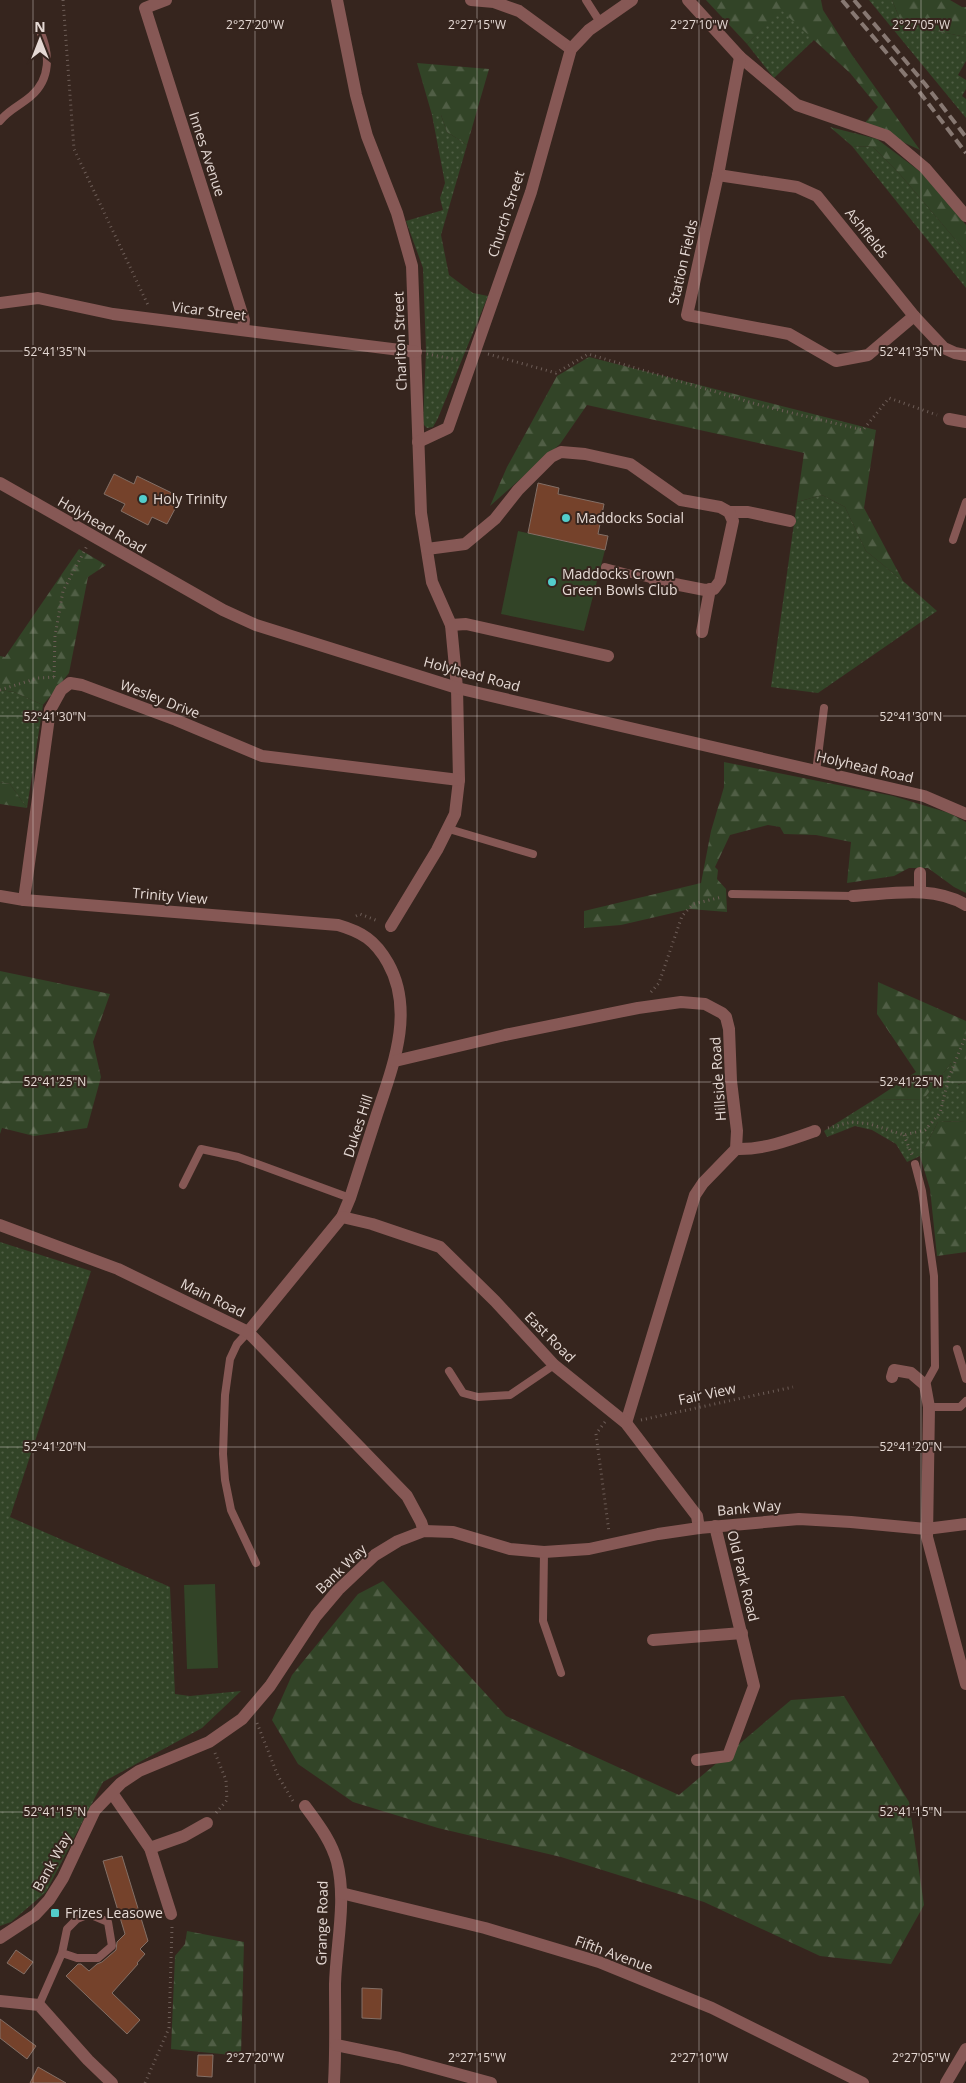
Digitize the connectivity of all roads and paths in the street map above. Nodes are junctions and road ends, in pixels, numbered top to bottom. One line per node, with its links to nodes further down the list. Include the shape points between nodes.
1 (63, 0): 17 (path, via 74,149)
2 (166, 0): 18 (street, Innes Avenue, via 145,8 244,320)
3 (337, 0): 19 (street, Charlton Street, via 367,136 397,213 412,266)
4 (471, 0): 10 (street, via 494,2 518,11)
5 (586, 0): 8 (lane)
6 (632, 0): 8 (street, Church Street)
7 (688, 0): 11 (street)
8 (600, 22): 10 (street, Church Street)
9 (40, 31): 12 (lane, via 48,59 42,83)
10 (571, 50): 21 (street, Church Street, via 530,192)
11 (740, 57): 13 (street, Station Fields); 14 (street, via 797,105 887,136 926,168)
12 (0, 121)
13 (718, 175): 16 (street, Ashfields, via 797,187 816,196); 16 (street, Station Fields, via 687,315 789,334 836,361 868,355)
14 (966, 216)
15 (0, 303): 17 (street, Vicar Street, via 38,298)
16 (914, 316): 20 (street, Ashfields, via 944,348)
17 (155, 320): 18 (street, Vicar Street)
18 (243, 330): 19 (street, Vicar Street)
19 (416, 352): 21 (path); 24 (street, Charlton Street)
20 (966, 355)
21 (471, 362): 22 (path, via 486,354 556,373 588,354 764,406 863,430 889,398); 24 (street, Church Street, via 448,428)
22 (949, 420): 23 (street)
23 (966, 422)
24 (418, 442): 31 (street, Charlton Street, via 421,512)
25 (0, 484): 29 (street, Holyhead Road)
26 (966, 502): 30 (lane)
27 (729, 512): 28 (street, via 748,512); 31 (street, via 720,507 681,500 630,464 561,452 551,457 495,519 464,544); 34 (street, via 733,521 720,581)
28 (790, 521)
29 (92, 536): 38 (path, via 64,591 56,636); 40 (street, Holyhead Road, via 223,610 256,625)
30 (953, 540)
31 (427, 549): 35 (street, Charlton Street, via 432,582)
32 (605, 567): 33 (lane)
33 (654, 580): 34 (street)
34 (710, 589): 36 (street)
35 (451, 625): 37 (street, via 466,624); 40 (street, Charlton Street)
36 (702, 632)
37 (608, 656)
38 (54, 677): 39 (path); 41 (path, via 38,678)
39 (70, 684): 44 (street, Wesley Drive, via 82,684 262,756); 53 (street, via 61,690 50,710)
40 (457, 688): 43 (street, Holyhead Road); 44 (street)
41 (0, 690)
42 (824, 708): 43 (lane)
43 (816, 772): 45 (street, Holyhead Road, via 924,796)
44 (459, 780): 46 (street, via 455,814)
45 (966, 814)
46 (448, 829): 47 (lane); 57 (street)
47 (533, 854)
48 (920, 872): 49 (street)
49 (920, 892): 52 (street); 54 (street, via 958,900)
50 (732, 894): 52 (lane); 58 (path, via 693,904 682,916 659,983)
51 (0, 896): 53 (street, Trinity View)
52 (853, 896)
53 (24, 900): 56 (street, Trinity View)
54 (966, 905)
55 (360, 914): 57 (path)
56 (338, 925): 60 (street, Dukes Hill, via 358,931 373,942 392,970 401,1007)
57 (390, 926)
58 (638, 1008): 60 (street, Hillside Road); 63 (street, Hillside Road, via 696,1002 726,1017)
59 (966, 1035): 62 (path, via 949,1077 940,1113 925,1130)
60 (395, 1060): 66 (street, Dukes Hill)
61 (815, 1131): 62 (path, via 852,1122); 63 (street, via 767,1146)
62 (904, 1135): 64 (path)
63 (736, 1149): 80 (street, via 695,1195)
64 (915, 1164): 75 (lane, via 934,1276 935,1368)
65 (183, 1185): 66 (lane, via 201,1149 238,1157)
66 (350, 1198): 67 (street, Dukes Hill)
67 (342, 1217): 69 (street, Dukes Hill); 71 (street, East Road, via 440,1247)
68 (0, 1225): 69 (street, Main Road, via 118,1269)
69 (248, 1332): 85 (street, Main Road, via 407,1496); 88 (lane, via 230,1359 223,1454 224,1480 231,1510)
70 (957, 1349): 74 (lane)
71 (554, 1365): 72 (lane, via 510,1395 478,1397 463,1393); 79 (street, East Road)
72 (449, 1371)
73 (892, 1377): 75 (street, via 894,1370 911,1373)
74 (966, 1379)
75 (925, 1385): 78 (street)
76 (793, 1387): 80 (path, Fair View)
77 (966, 1401): 78 (lane, via 960,1407)
78 (929, 1407): 84 (street)
79 (612, 1412): 80 (street, East Road); 86 (path, via 596,1434)
80 (626, 1424): 83 (street, East Road, via 697,1516)
81 (966, 1524): 84 (street, Bank Way)
82 (715, 1526): 83 (street, Bank Way); 84 (street, Bank Way, via 799,1519); 89 (street, Old Park Road)
83 (699, 1528): 86 (street, Bank Way)
84 (926, 1529): 92 (street)
85 (424, 1531): 87 (street, Bank Way, via 453,1532 510,1549); 93 (street, Bank Way, via 375,1555 338,1590)
86 (611, 1545): 87 (street, Bank Way)
87 (544, 1552): 91 (lane, via 544,1621)
88 (256, 1563)
89 (742, 1633): 90 (street, Old Park Road); 95 (street, Old Park Road, via 754,1686 728,1756)
90 (653, 1640)
91 (560, 1673)
92 (966, 1684)
93 (251, 1708): 94 (street, Bank Way); 97 (path, via 278,1776 296,1804)
94 (209, 1742): 96 (street, Bank Way, via 139,1771); 98 (path, via 226,1780 227,1800)
95 (697, 1760)
96 (112, 1793): 99 (street); 102 (street, Bank Way, via 95,1810 49,1900 36,1916)
97 (305, 1806): 100 (street, Grange Road, via 332,1847)
98 (207, 1823): 99 (street, via 184,1836)
99 (150, 1848): 101 (street)
100 (341, 1893): 106 (street, Grange Road, via 335,1984); 112 (street, Fifth Avenue, via 476,1926 599,1962 712,2008)
101 (171, 1914): 109 (path, via 169,2028)
102 (0, 1938)
103 (62, 1953): 103 (lane, via 67,1929 77,1919 89,1914 108,1922 112,1946 98,1958 77,1958); 105 (lane)
104 (0, 2001): 105 (street)
105 (39, 2005): 108 (street)
106 (336, 2045): 110 (street, Grange Road); 111 (street)
107 (966, 2048): 113 (street)
108 (112, 2083)
109 (145, 2083)
110 (334, 2083)
111 (491, 2083)
112 (863, 2083)
113 (946, 2083)

